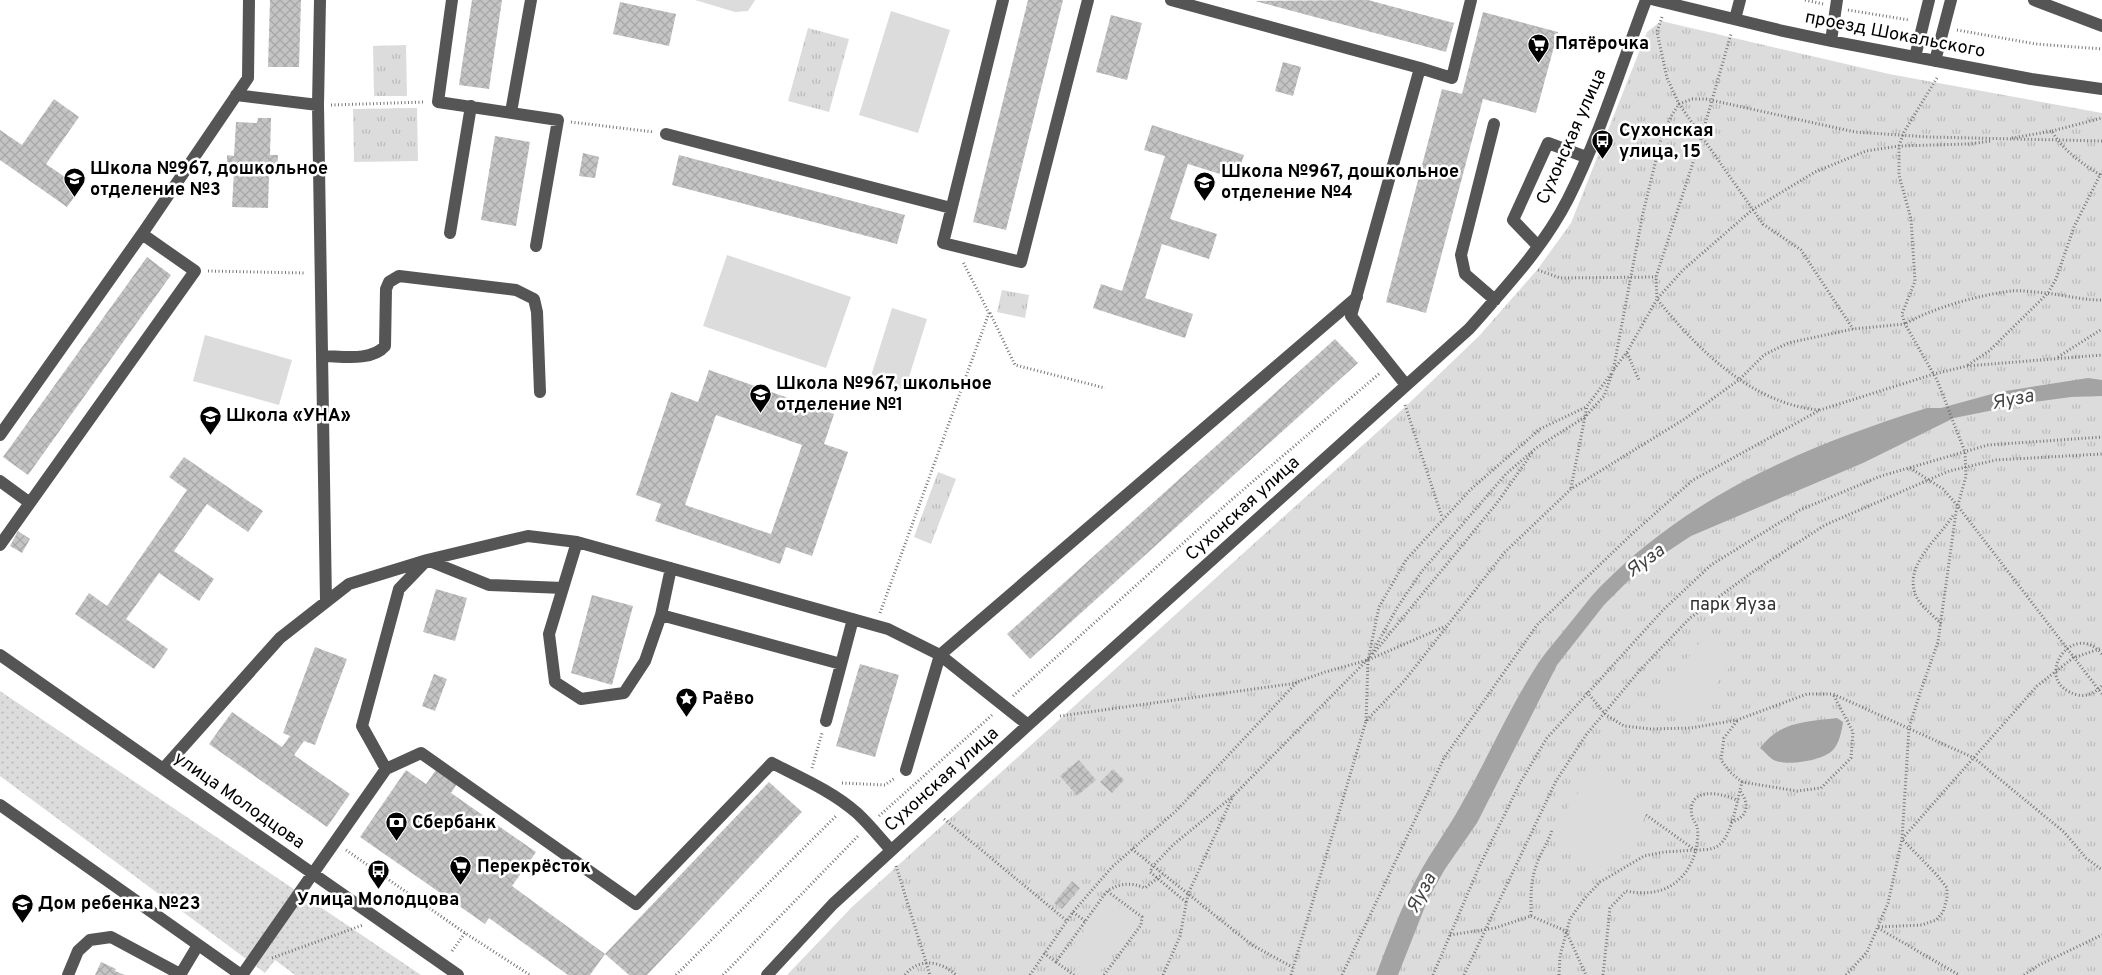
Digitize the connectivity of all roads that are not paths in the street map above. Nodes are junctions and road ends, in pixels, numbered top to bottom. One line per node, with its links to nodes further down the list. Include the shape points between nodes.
1 (249, 0): 23 (street, via 248,78)
2 (320, 0): 24 (street)
3 (452, 0): 25 (street, via 438,102)
4 (531, 0): 26 (street)
5 (1003, 0): 30 (street)
6 (1088, 0): 30 (street, via 1021,262 943,243)
7 (1171, 0): 21 (street)
8 (1470, 0): 21 (street, via 1452,78)
9 (1646, 0): 29 (street, Сухонская улица, via 1608,107)
10 (1655, 0): 16 (street, проезд Шокальского)
11 (1740, 0): 16 (street)
12 (1837, 0): 18 (street)
13 (1929, 0): 19 (street)
14 (1952, 0): 20 (street)
15 (2034, 0): 17 (street)
16 (1735, 19): 18 (street, проезд Шокальского)
17 (2102, 26)
18 (1831, 41): 19 (street, проезд Шокальского)
19 (1915, 57): 20 (street, проезд Шокальского)
20 (1935, 61): 22 (street, проезд Шокальского)
21 (1420, 68): 35 (street)
22 (2102, 89)
23 (236, 95): 24 (street); 32 (street)
24 (318, 106): 37 (street)
25 (471, 106): 26 (street); 31 (street)
26 (511, 112): 33 (street, via 558,120)
27 (1494, 124): 36 (street, via 1461,255 1465,274)
28 (666, 134): 30 (street)
29 (1586, 157): 34 (street, Сухонская улица, via 1568,199); 34 (street, via 1548,143 1513,220)
30 (951, 208)
31 (450, 233)
32 (142, 234): 40 (street); 42 (street, via 195,271)
33 (536, 246)
34 (1538, 246): 36 (street, Сухонская улица)
35 (1357, 297): 38 (street, via 1351,316 1390,365); 52 (street)
36 (1495, 300): 38 (street, Сухонская улица)
37 (322, 356): 39 (street, via 380,352 385,346 386,289 389,282 399,276 516,290 534,300 537,312); 48 (street)
38 (1404, 391): 55 (street, Сухонская улица)
39 (540, 392)
40 (0, 435)
41 (0, 481): 42 (street)
42 (30, 503): 44 (street)
43 (577, 542): 45 (street, via 528,536); 46 (street); 47 (street)
44 (0, 545)
45 (427, 560): 47 (street, via 489,584); 48 (street, via 348,584); 57 (street, via 399,589 362,726)
46 (671, 568): 49 (street); 50 (street)
47 (563, 588): 49 (street, via 549,634 555,682 581,699 624,693 645,661)
48 (326, 602): 56 (street, via 280,638)
49 (661, 615): 53 (street)
50 (853, 619): 52 (street, via 888,629); 53 (street)
51 (0, 655): 56 (street, улица Молодцова)
52 (940, 655): 55 (street); 58 (street)
53 (841, 664): 54 (street)
54 (826, 721)
55 (1028, 726): 60 (street, Сухонская улица)
56 (163, 769): 61 (street, улица Молодцова)
57 (386, 769): 60 (street, via 421,753 636,904 772,763 847,805); 61 (street)
58 (906, 770)
59 (0, 805): 62 (street)
60 (891, 850): 67 (street, Сухонская улица, via 833,904)
61 (313, 875): 63 (street); 66 (street, улица Молодцова)
62 (198, 945): 63 (street); 65 (street)
63 (246, 974)
64 (68, 975): 65 (street, via 78,951 90,940 111,937)
65 (180, 975)
66 (458, 975)
67 (767, 975)

